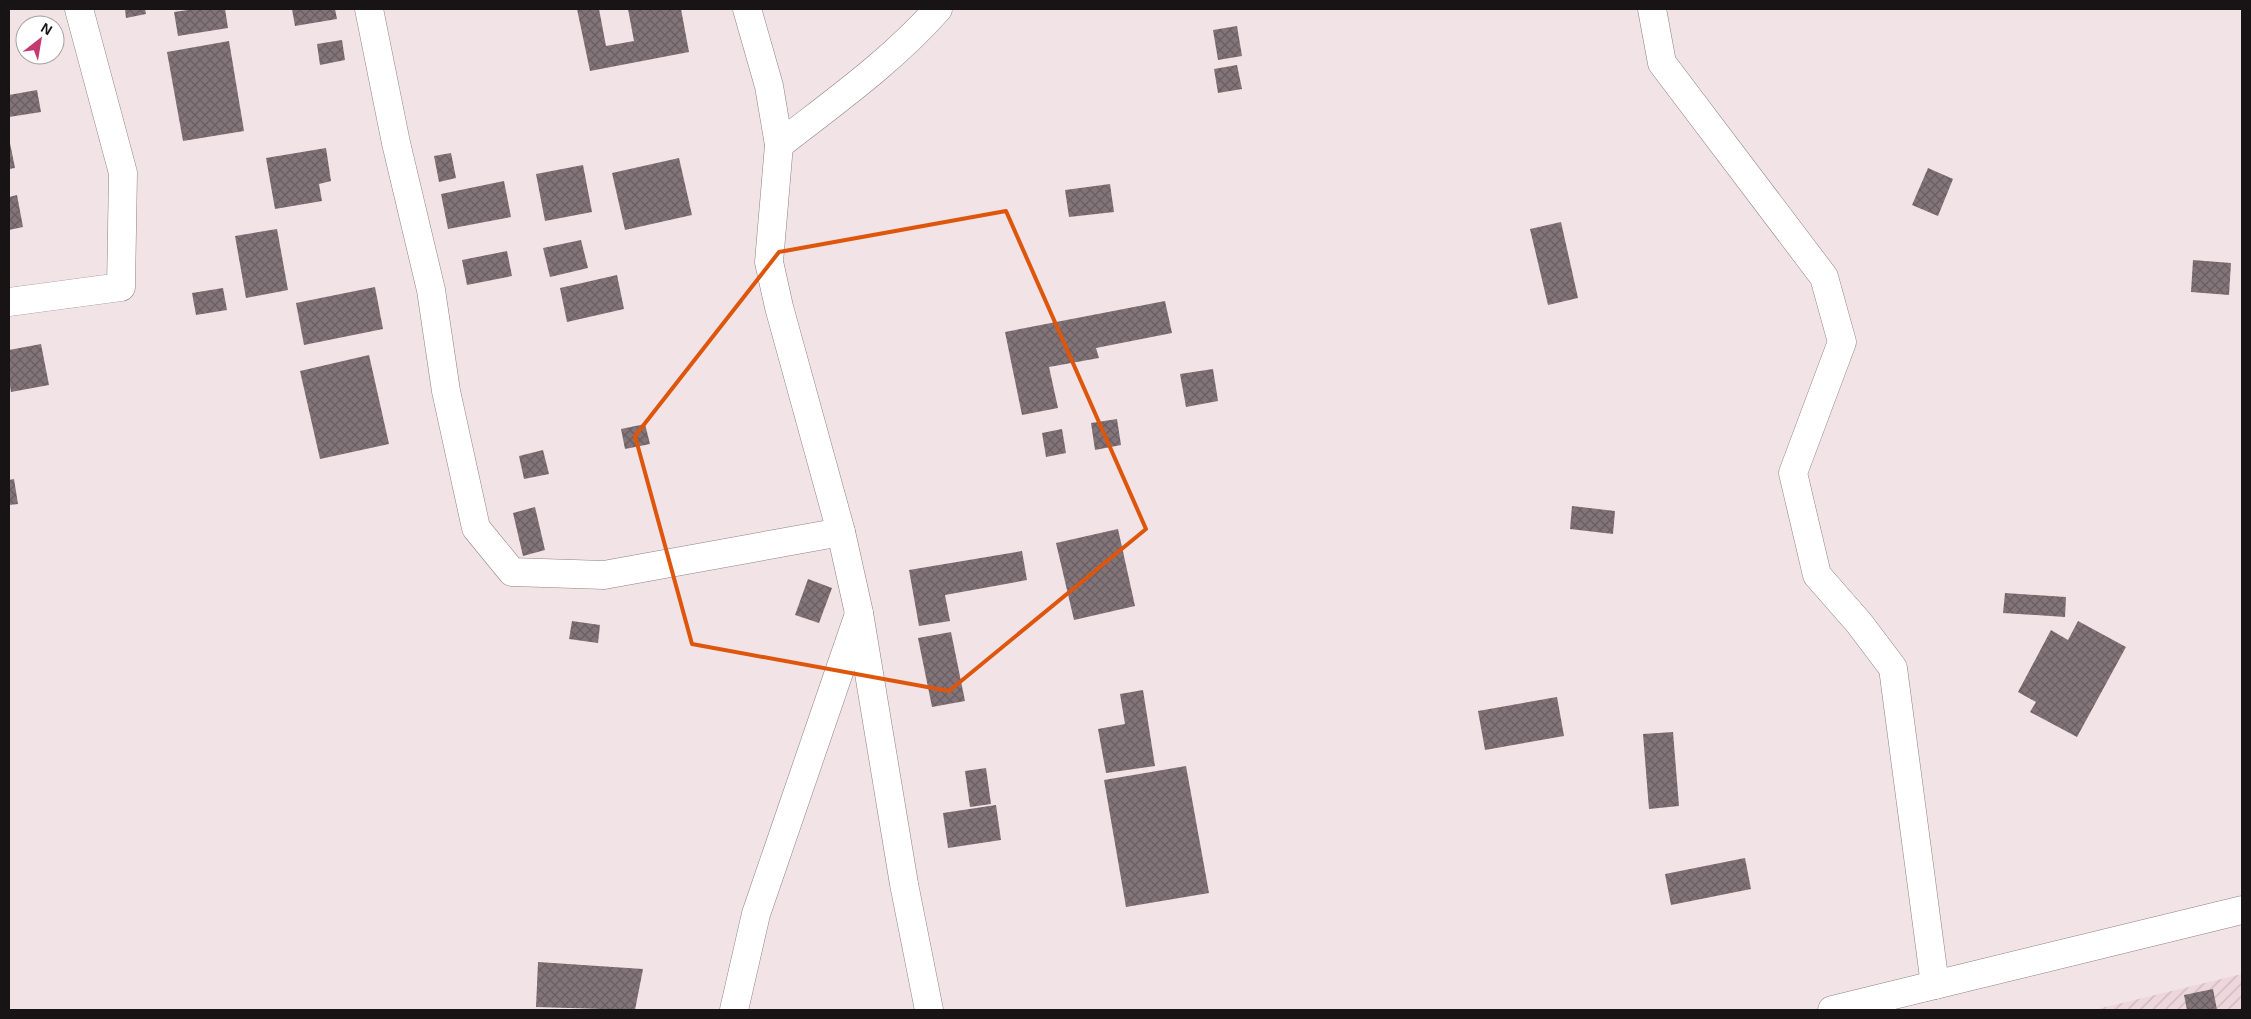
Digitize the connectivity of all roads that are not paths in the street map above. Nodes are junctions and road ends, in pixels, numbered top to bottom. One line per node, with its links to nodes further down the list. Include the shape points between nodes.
1 (79, 9): 7 (street, via 123,173 121,287)
2 (369, 9): 8 (street, via 396,143 431,290 446,391 476,528 512,572 604,575)
3 (747, 9): 6 (street, via 769,86)
4 (938, 9): 6 (street, via 914,36)
5 (1652, 9): 11 (street, via 1662,63 1824,277 1842,342 1793,473 1817,575 1893,668)
6 (779, 144): 8 (street, via 769,262)
7 (9, 302)
8 (841, 532): 9 (street)
9 (859, 613): 12 (street, via 756,914); 13 (street, via 904,884)
10 (2242, 910): 11 (street)
11 (1935, 985): 14 (street)
12 (734, 1010)
13 (929, 1010)
14 (1832, 1010)

